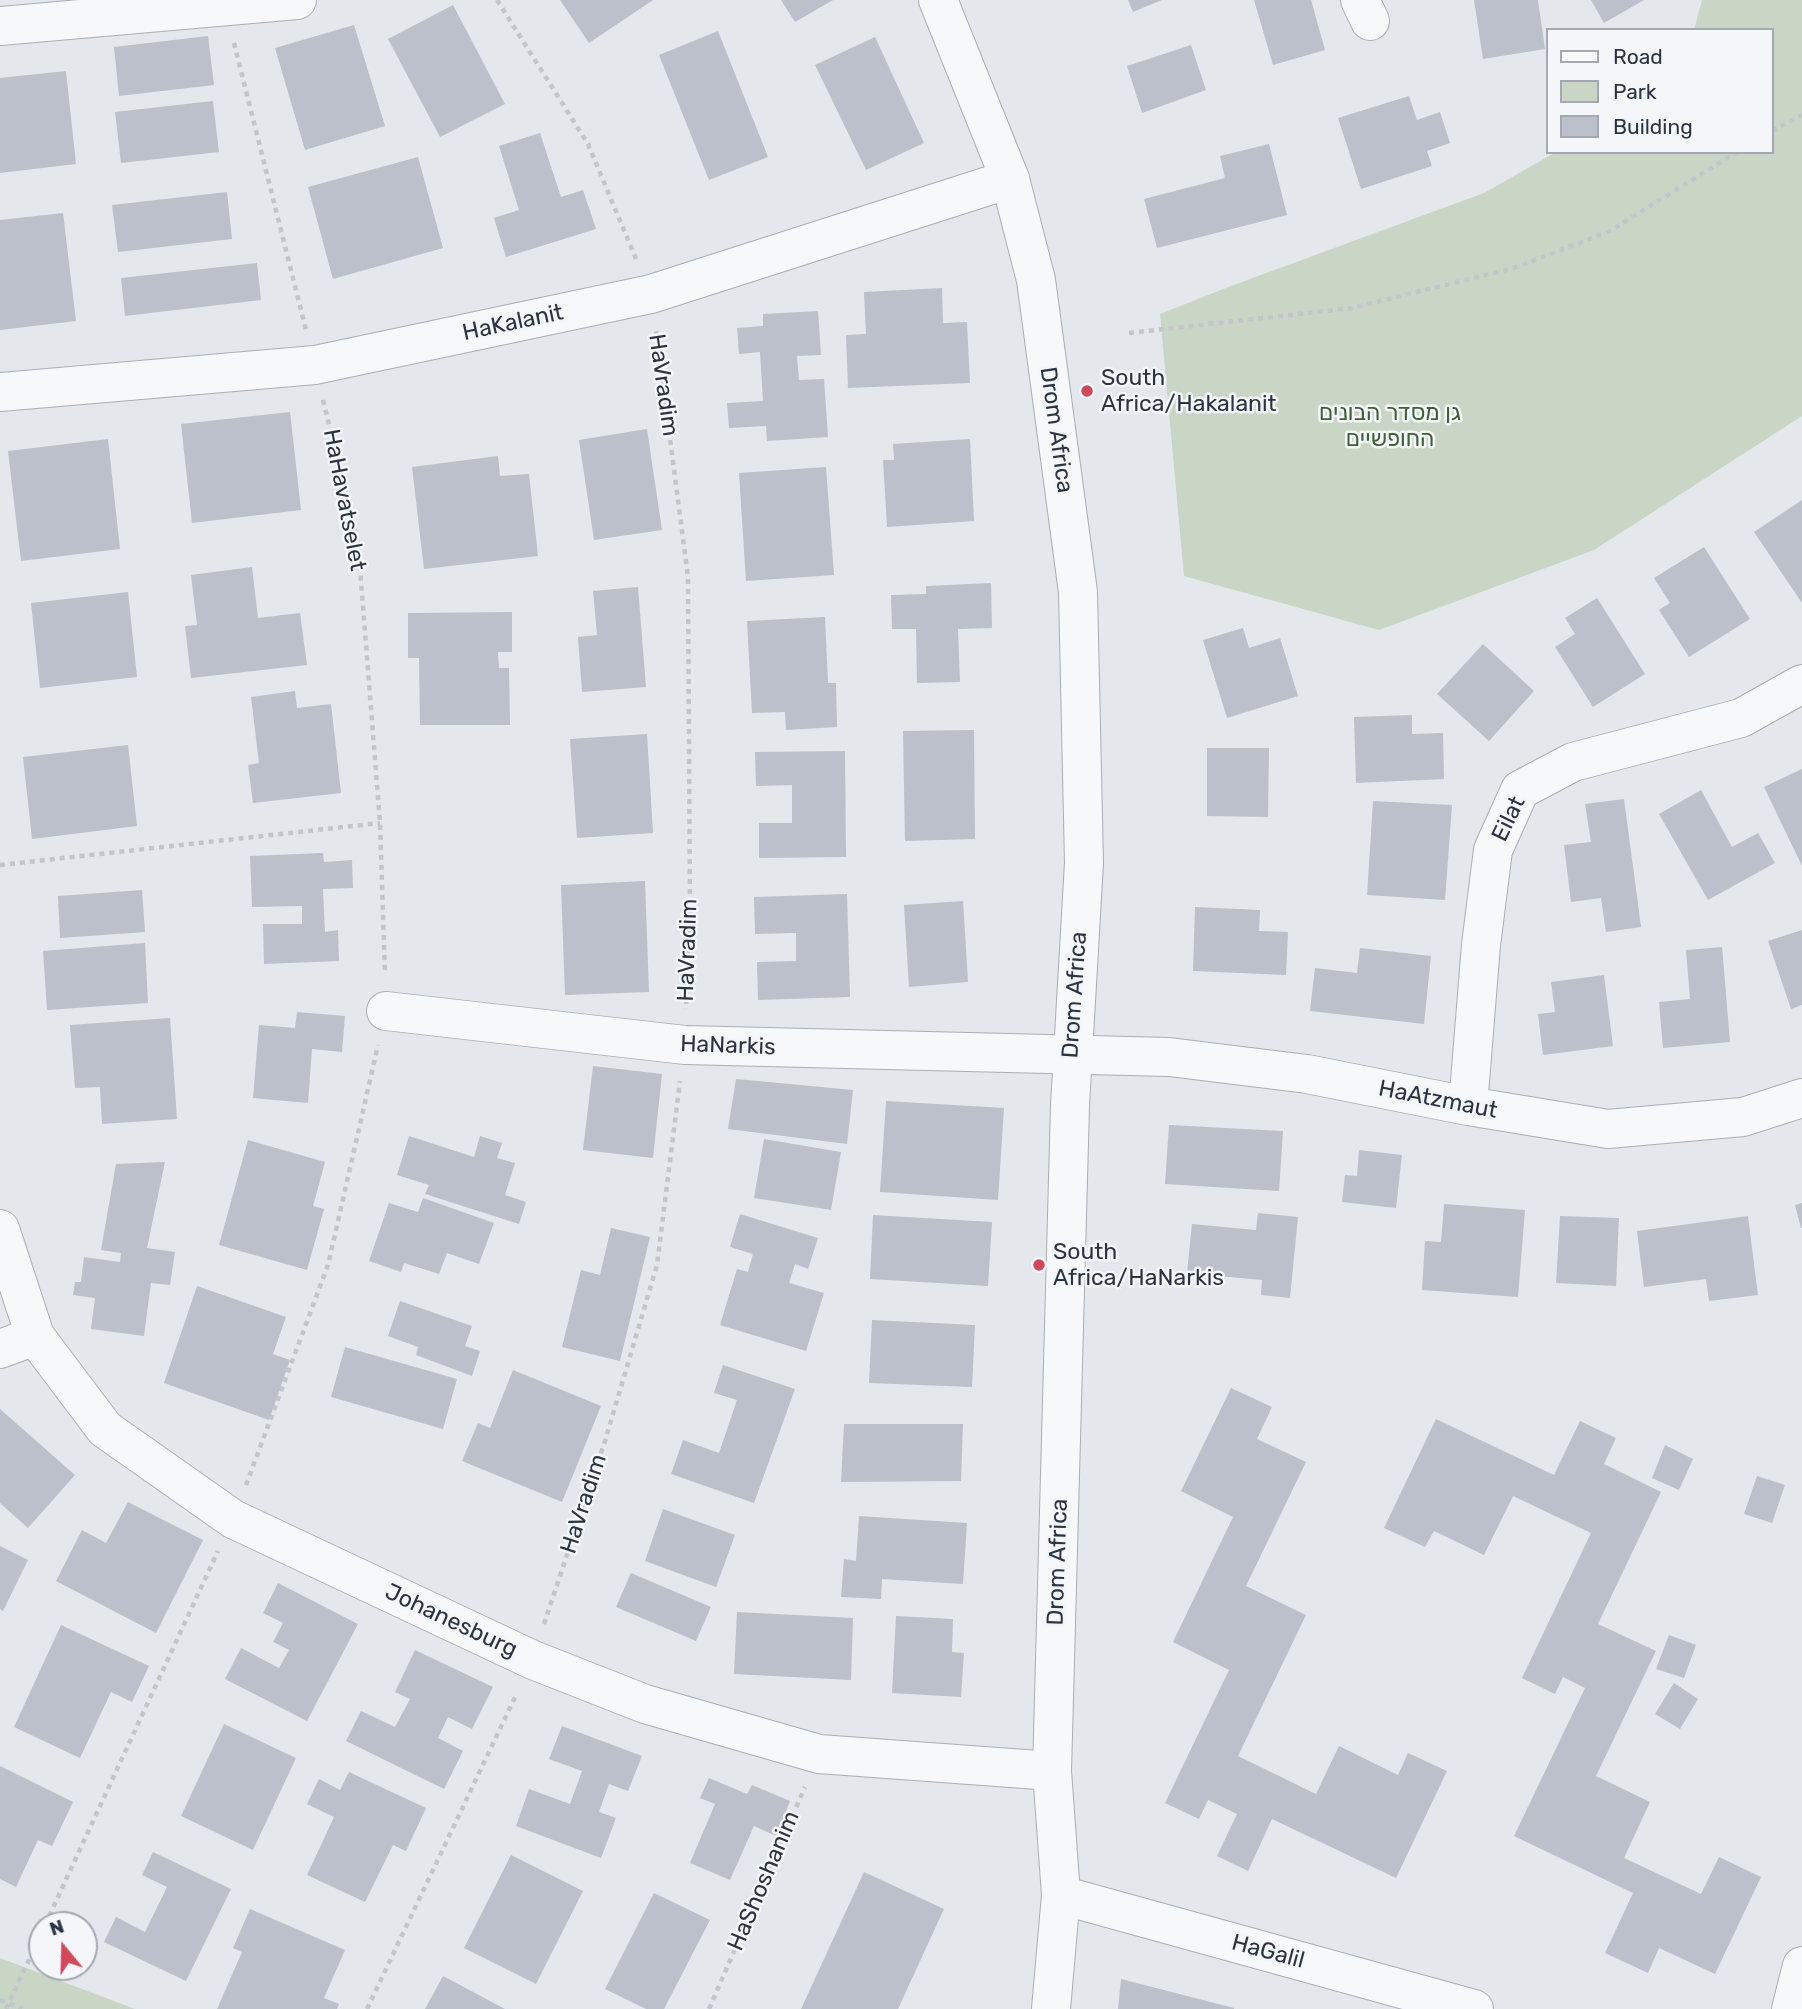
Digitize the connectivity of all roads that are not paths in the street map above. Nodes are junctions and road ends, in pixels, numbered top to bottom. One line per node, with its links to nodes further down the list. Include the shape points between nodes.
1 (297, 0): 3 (street)
2 (938, 0): 4 (street, Drom Africa)
3 (0, 26)
4 (1010, 180): 5 (street, HaKalanit, via 651,294 315,365); 8 (street, Drom Africa, via 1036,280 1078,592 1083,863)
5 (0, 392)
6 (1802, 684): 10 (street, Eilat, via 1741,718 1573,762 1520,790 1493,850)
7 (386, 1011): 8 (street, HaNarkis, via 685,1045)
8 (1071, 1054): 10 (street, HaAtzmaut, via 1169,1057 1307,1074); 14 (street, Drom Africa)
9 (1802, 1098): 10 (street, HaAtzmaut, via 1743,1117 1608,1129)
10 (1468, 1106)
11 (0, 1229): 12 (street, Johanesburg)
12 (35, 1336): 13 (street); 14 (street, Johanesburg, via 106,1429 233,1519 533,1660 645,1704 819,1754)
13 (0, 1349)
14 (1052, 1771): 15 (street, Drom Africa)
15 (1061, 1895): 17 (street, Drom Africa); 18 (street, HaGalil)
16 (1802, 1966): 19 (street)
17 (1051, 2009)
18 (1474, 2009)
19 (1791, 2009)

